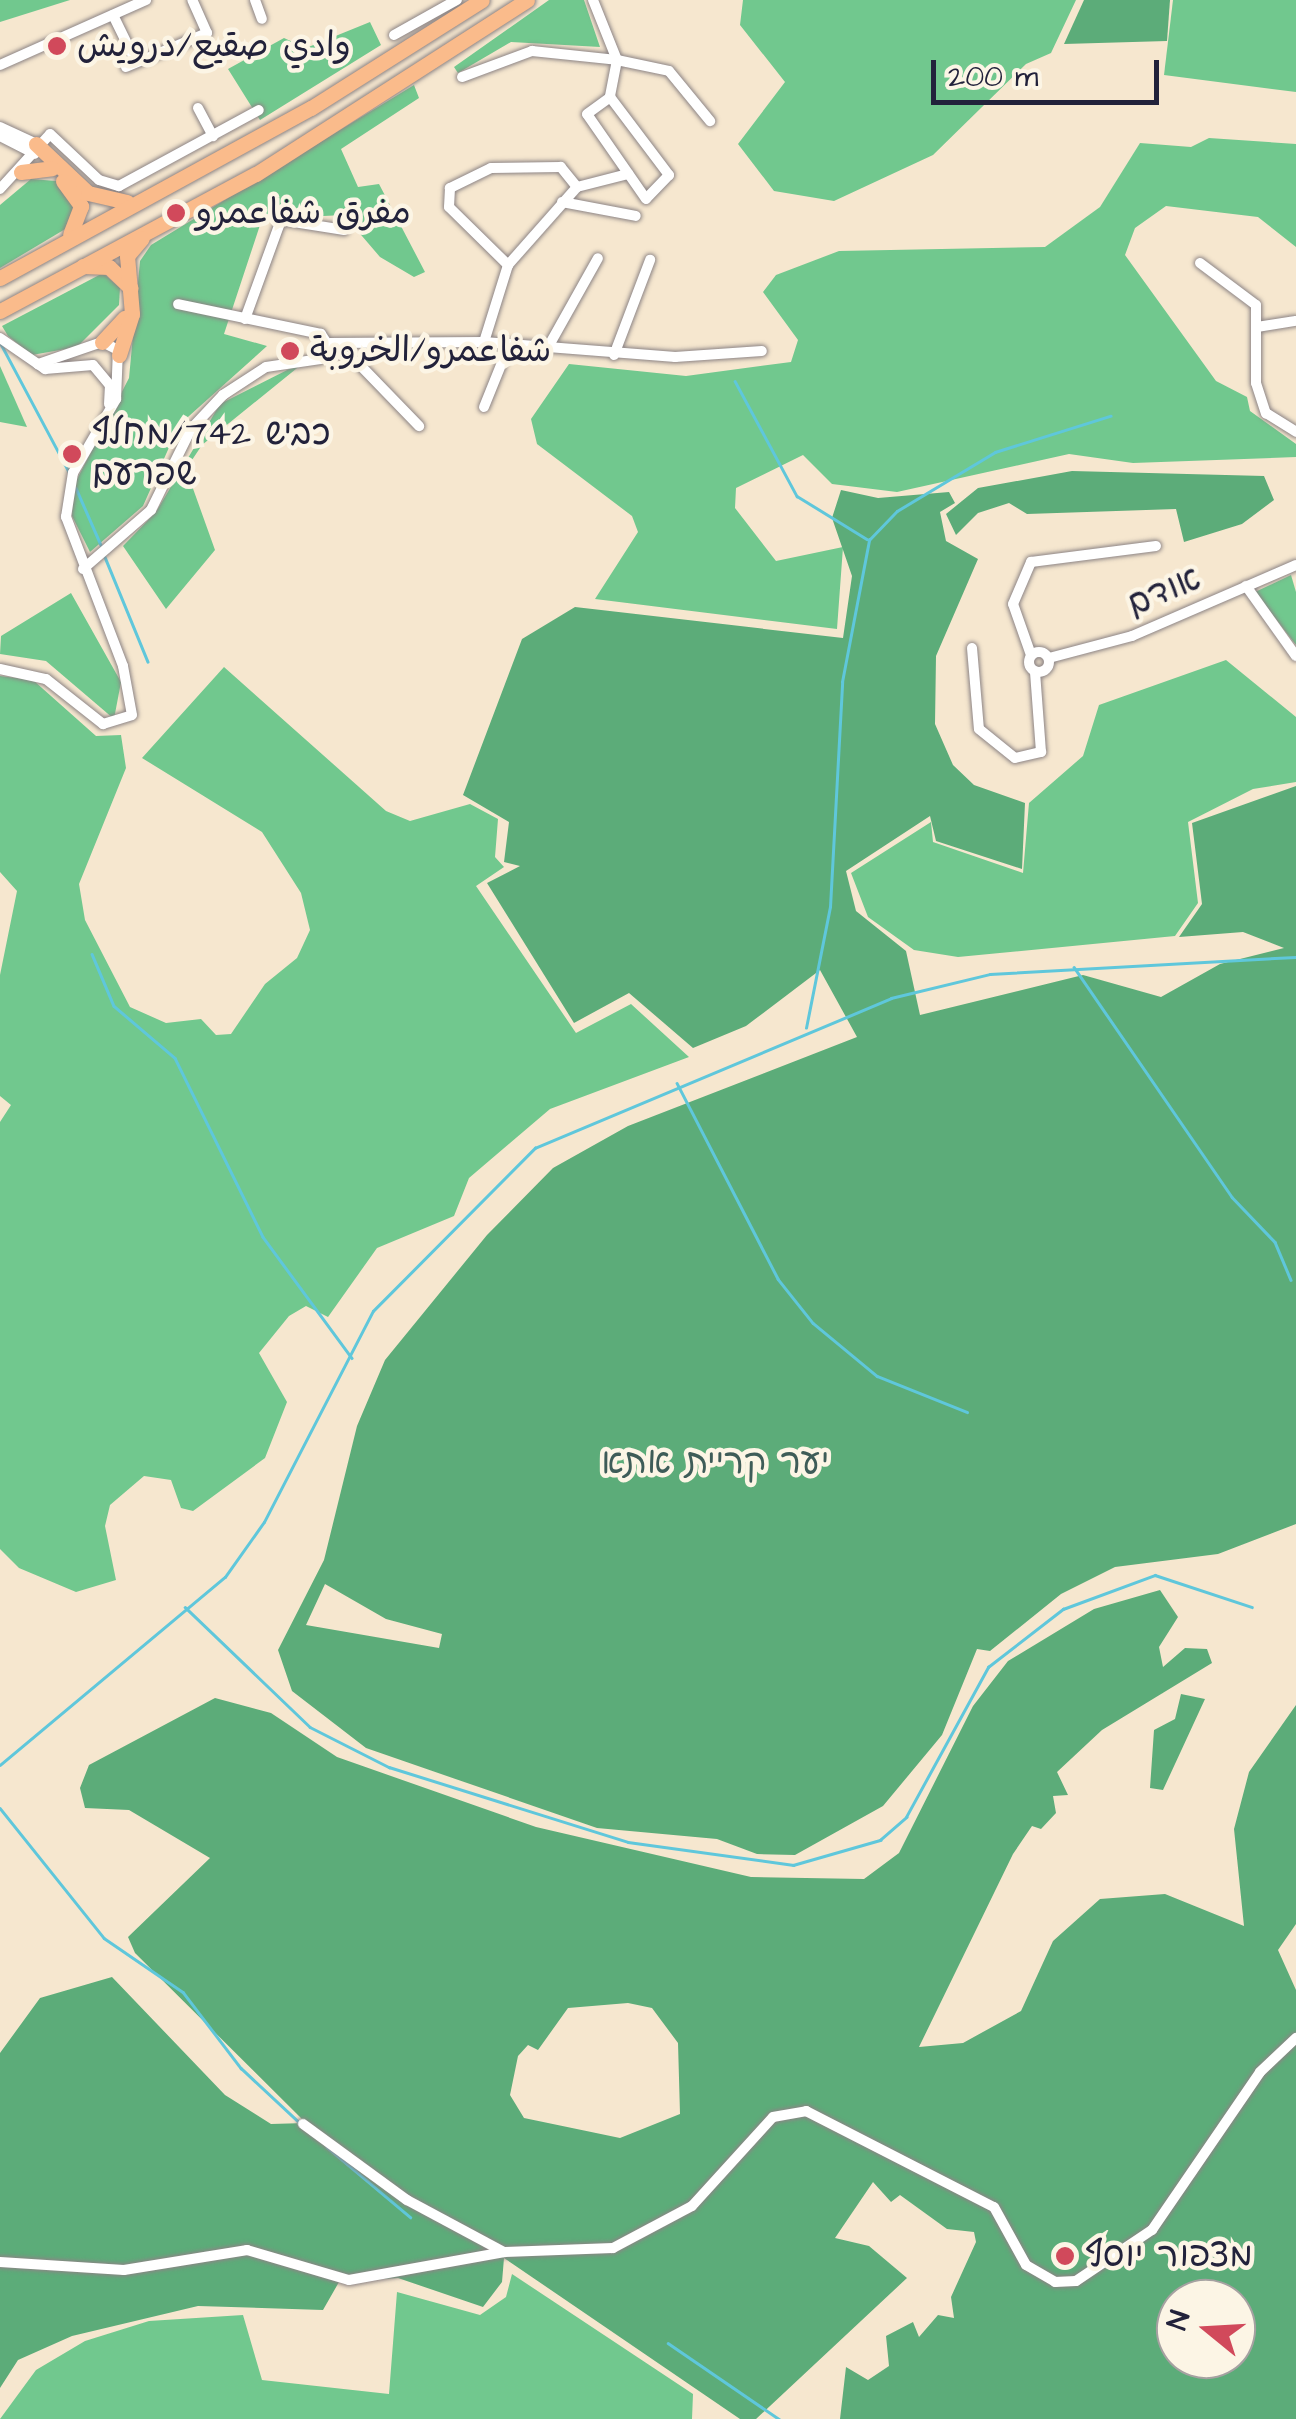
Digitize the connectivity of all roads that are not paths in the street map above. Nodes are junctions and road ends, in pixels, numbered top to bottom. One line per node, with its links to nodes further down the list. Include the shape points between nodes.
1 (146, 0): 8 (street)
2 (192, 0): 8 (street, via 207,33 131,64)
3 (255, 0): 9 (street)
4 (457, 0): 10 (street)
5 (482, 0): 27 (highway, via 311,108)
6 (528, 0): 30 (highway, via 338,125)
7 (593, 0): 11 (street)
8 (113, 16): 12 (street)
9 (262, 18)
10 (394, 35)
11 (618, 60): 13 (street, via 532,51); 14 (street); 17 (street, via 669,70)
12 (0, 65)
13 (462, 77)
14 (610, 97): 24 (street, via 587,114); 24 (street, via 670,175 646,198)
15 (198, 108): 19 (street)
16 (260, 110): 19 (street)
17 (710, 121)
18 (0, 127): 21 (street)
19 (213, 136): 21 (street, via 119,186 88,172 60,134)
20 (4, 138): 21 (street); 23 (street)
21 (33, 149): 22 (highway); 23 (street); 27 (highway, via 95,197)
22 (52, 168): 23 (highway); 32 (highway, via 81,206)
23 (16, 172): 26 (street)
24 (628, 174): 25 (street)
25 (577, 187): 28 (street); 36 (street, via 549,164 491,168 450,188 449,207)
26 (0, 191)
27 (131, 201): 32 (highway)
28 (562, 202): 29 (street); 36 (street)
29 (636, 216)
30 (164, 218): 38 (highway); 39 (highway, via 130,248)
31 (344, 230): 43 (street, via 281,220)
32 (65, 240): 37 (highway)
33 (598, 258): 52 (street)
34 (650, 260): 54 (street)
35 (1200, 263): 45 (street, via 1256,305)
36 (508, 265): 48 (street)
37 (0, 278)
38 (56, 278): 39 (highway, via 97,264); 42 (highway)
39 (132, 289): 41 (highway)
40 (178, 304): 43 (street)
41 (132, 306): 49 (highway); 56 (highway)
42 (0, 311)
43 (245, 319): 46 (street)
44 (1296, 321): 45 (street)
45 (1257, 326): 62 (street, via 1266,412)
46 (309, 336): 51 (street); 55 (street)
47 (0, 338): 57 (street)
48 (484, 342): 50 (street); 51 (street)
49 (97, 345): 56 (street); 57 (street); 58 (street)
50 (508, 345): 52 (street); 59 (street)
51 (330, 346): 55 (street); 61 (street, via 358,363)
52 (547, 350): 54 (street)
53 (762, 351): 54 (street)
54 (614, 355)
55 (309, 356): 65 (street, via 266,367 206,412 151,510)
56 (118, 359): 58 (street); 60 (street)
57 (38, 364): 58 (street)
58 (98, 368): 60 (street)
59 (484, 407)
60 (108, 410): 65 (street, via 66,500)
61 (419, 426)
62 (1296, 432)
63 (1156, 546): 68 (street, via 1031,562 1013,604)
64 (1296, 565): 66 (street, אודם)
65 (84, 570): 71 (street, via 130,686 126,723 94,721 46,679)
66 (1246, 586): 69 (street); 70 (street, אודם, via 1136,634)
67 (972, 648): 72 (street, via 978,729 1014,758 1041,752)
68 (1032, 655): 70 (street); 72 (street)
69 (1296, 656)
70 (1049, 658): 72 (street)
71 (0, 669)
72 (1035, 672)
73 (1296, 2038): 75 (street, via 1260,2072 1152,2230 1076,2281 1055,2282 1026,2264 994,2207 806,2111 773,2118 692,2206 634,2241)
74 (302, 2124): 75 (street, via 408,2200)
75 (505, 2252): 76 (street, via 349,2280 246,2250 124,2270)
76 (0, 2262)

